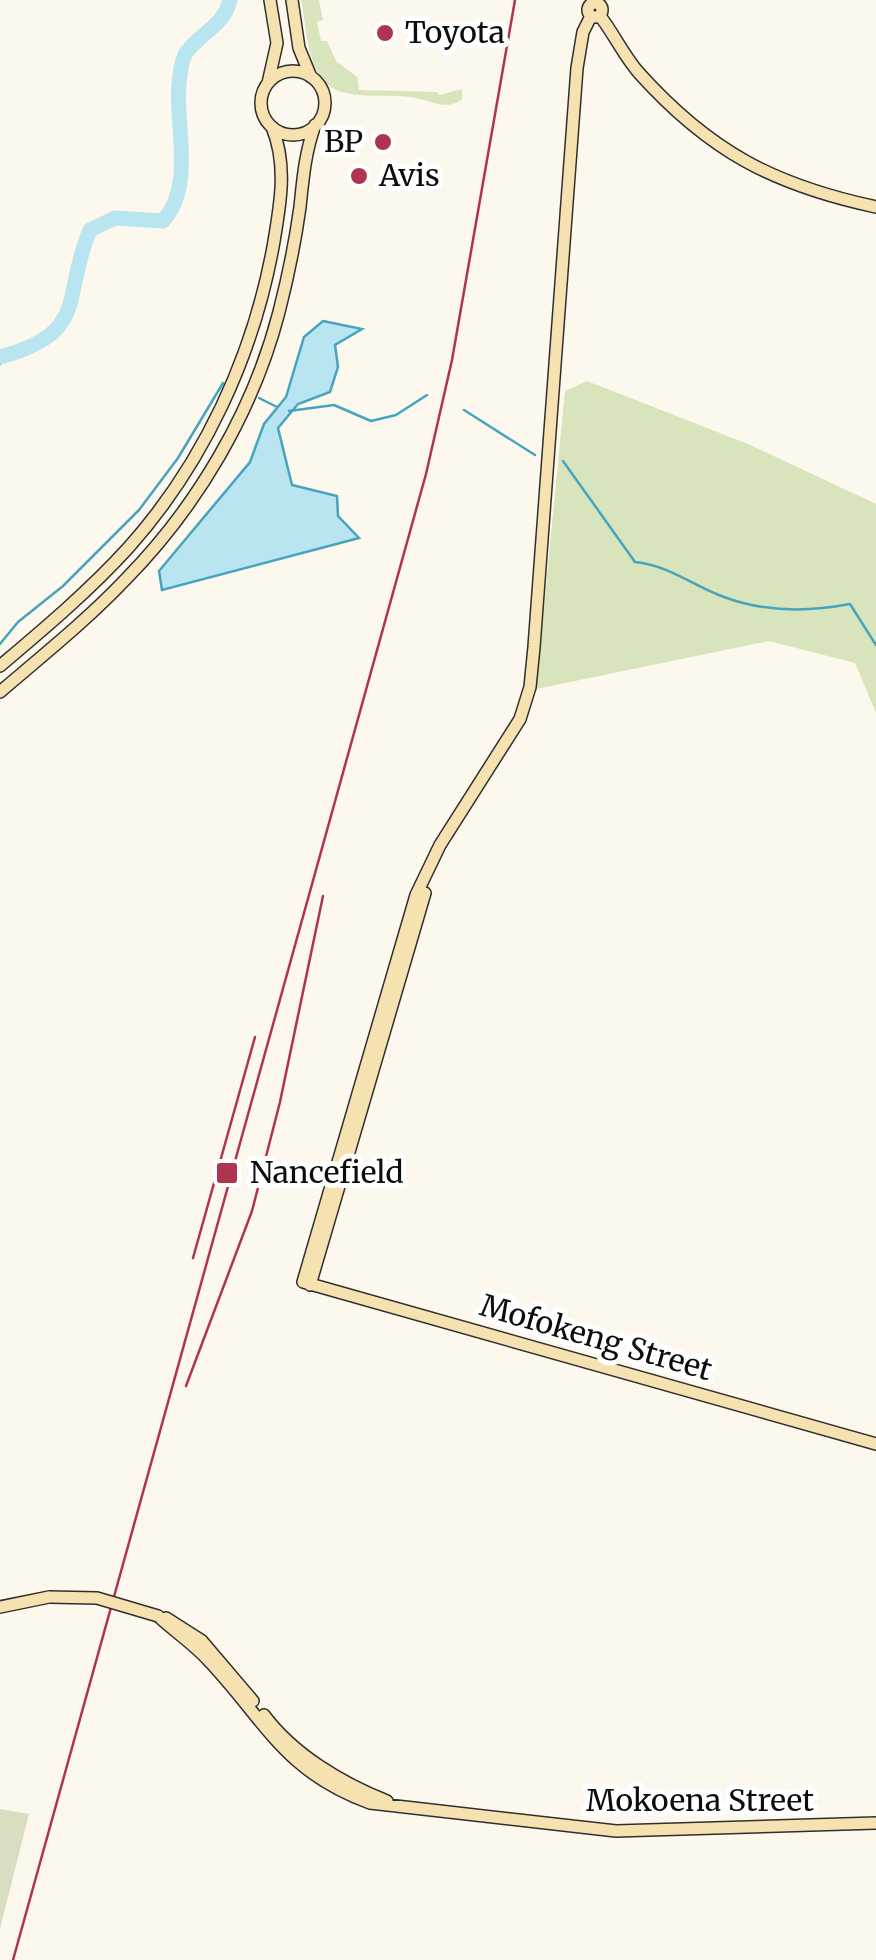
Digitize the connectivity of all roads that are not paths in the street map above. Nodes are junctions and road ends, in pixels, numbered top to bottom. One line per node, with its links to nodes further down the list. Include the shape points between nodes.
1 (270, 0): 5 (main road, via 277,35)
2 (292, 0): 4 (main road)
3 (597, 9): 8 (main road, via 637,70 724,148 770,176); 11 (main road, Mofokeng Street, via 583,32 577,68 530,687 520,719 428,867 411,910 306,1284)
4 (310, 77): 5 (main road, via 288,72); 6 (main road, via 324,99)
5 (268, 84): 7 (main road, via 261,104)
6 (315, 126): 7 (main road, via 293,135); 10 (main road, via 275,327 222,451 144,561)
7 (272, 127): 9 (main road, via 282,165 268,274 249,341 211,427 131,544)
8 (876, 206)
9 (0, 666)
10 (0, 692)
11 (876, 1444)
12 (0, 1607): 13 (main road, Mokoena Street, bridge, via 49,1597 97,1598 158,1616 218,1657 290,1744 360,1789 405,1807 638,1832)
13 (876, 1823)

